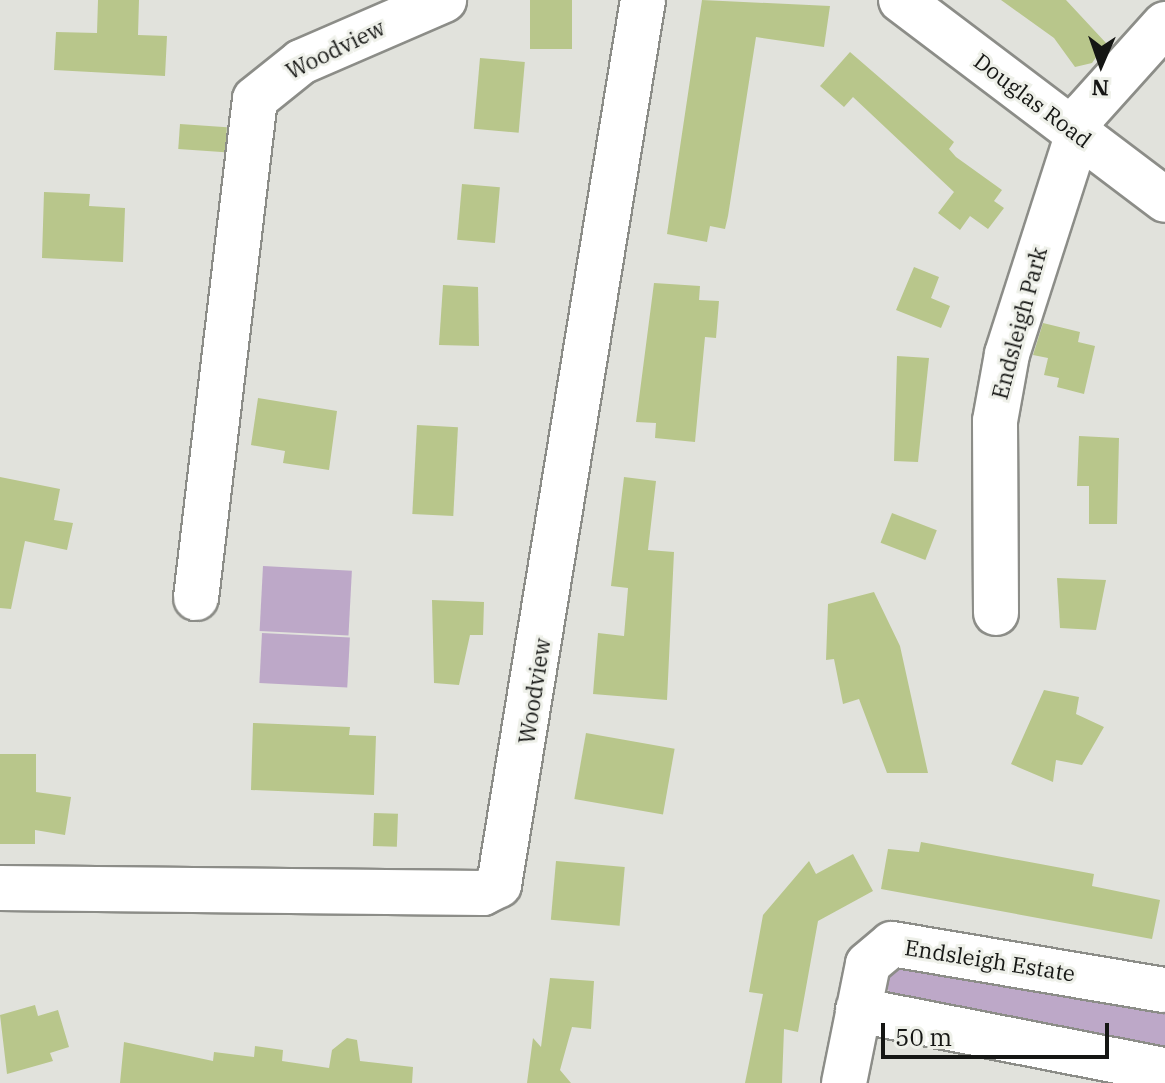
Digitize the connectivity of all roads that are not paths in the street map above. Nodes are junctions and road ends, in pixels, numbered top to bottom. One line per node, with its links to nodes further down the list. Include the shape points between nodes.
1 (444, 0): 7 (street, Woodview, via 301,62 255,99)
2 (643, 0): 9 (street, Woodview, via 499,885 483,893)
3 (901, 0): 5 (street, Douglas Road)
4 (1165, 24): 5 (street, Endsleigh Park, via 1084,114)
5 (1076, 134): 6 (street, Douglas Road); 8 (street, Endsleigh Park, via 998,388)
6 (1165, 200)
7 (196, 598)
8 (996, 613)
9 (0, 888)
10 (1165, 990): 11 (street, Endsleigh Estate, via 892,944 868,964)
11 (858, 1010): 12 (street); 13 (street, Endsleigh Estate)
12 (1165, 1070)
13 (844, 1083)

